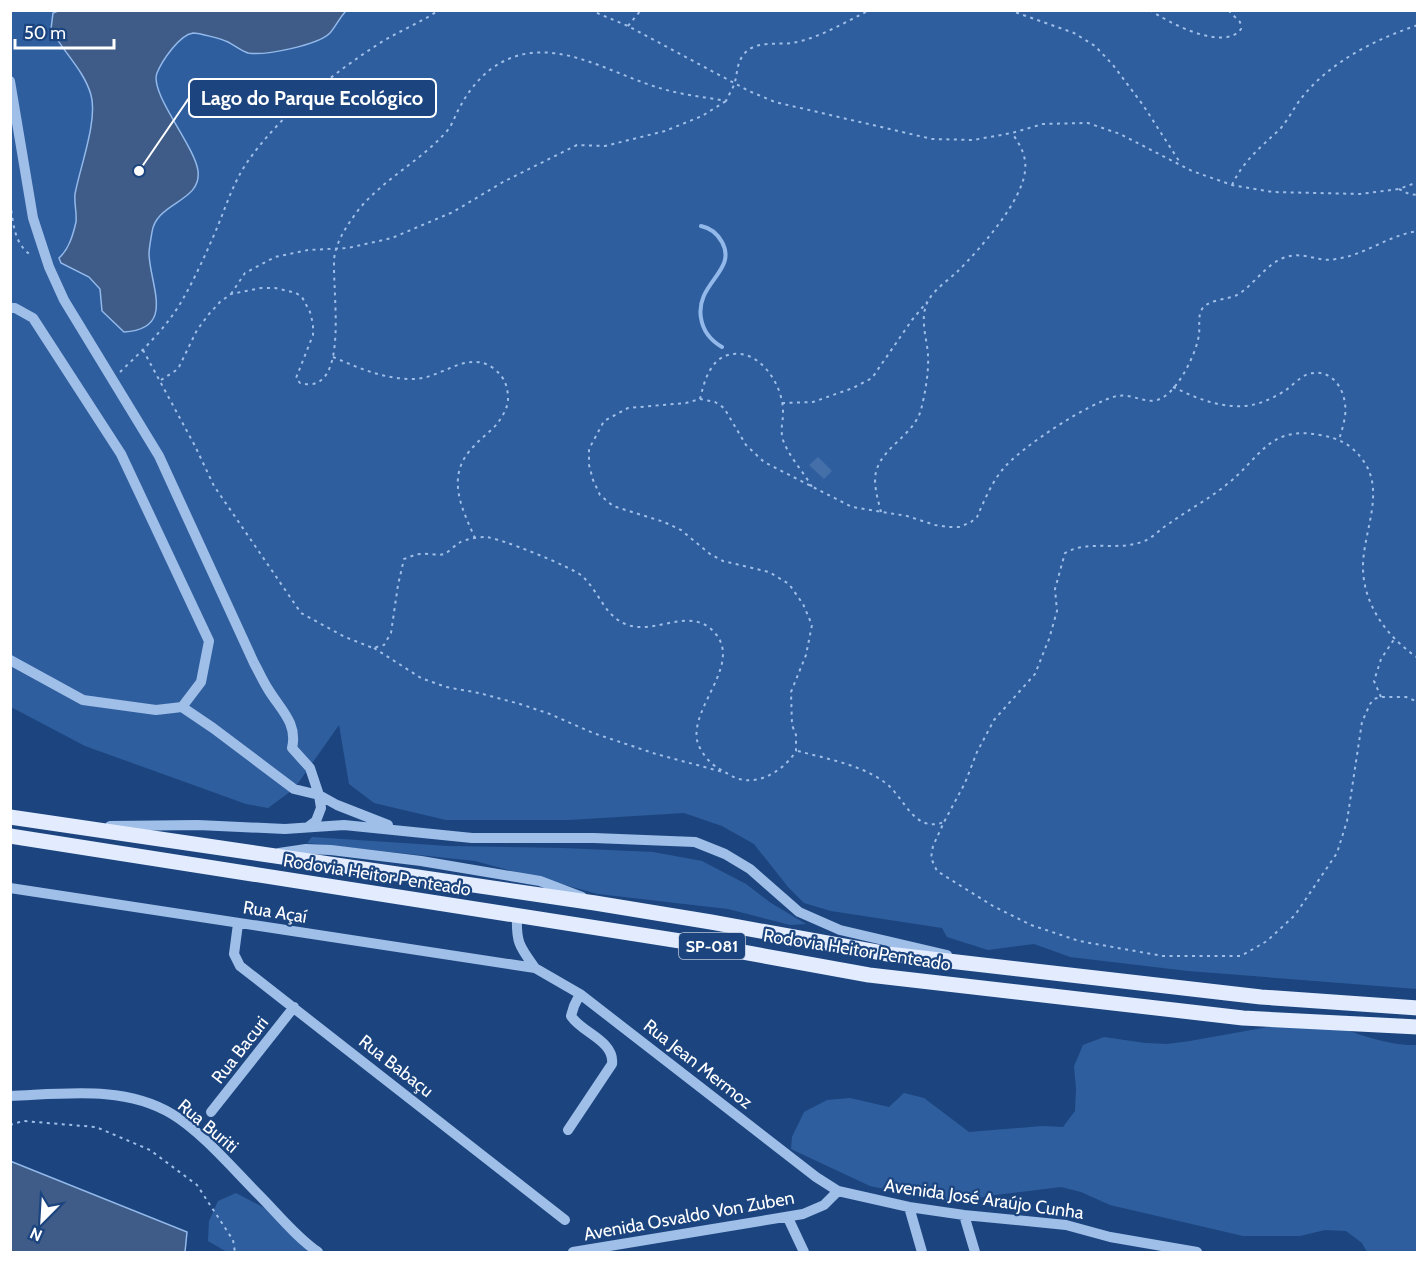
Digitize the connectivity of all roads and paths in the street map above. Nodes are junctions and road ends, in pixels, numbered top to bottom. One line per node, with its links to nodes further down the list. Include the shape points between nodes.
1 (439, 10): 26 (path, via 380,43 324,84 266,140 234,184 180,304)
2 (590, 10): 9 (path)
3 (641, 10): 9 (path)
4 (870, 10): 11 (path, via 810,40 752,47 737,65)
5 (1009, 10): 14 (path, via 1074,33 1095,46 1143,105)
6 (1150, 10): 7 (path, via 1182,29 1229,38 1241,29 1240,22)
7 (1228, 10)
8 (1418, 25): 16 (path, via 1379,41 1330,69 1304,95 1281,128 1259,146)
9 (628, 26): 11 (path)
10 (10, 81): 22 (street, via 33,218)
11 (735, 84): 12 (path); 13 (path, via 775,102 932,139 973,140)
12 (726, 101): 21 (path, via 665,131 605,146 577,145 443,216 392,238); 21 (path, via 664,90 562,53 537,52 514,57 474,85 449,129 360,208 342,233)
13 (1012, 133): 14 (path, via 1043,124 1088,123 1120,134); 24 (path, via 1023,149 1026,169 1022,188 982,244)
14 (1183, 166): 16 (path)
15 (1418, 182): 17 (path)
16 (1232, 185): 17 (path, via 1307,194)
17 (1399, 189): 18 (path)
18 (1418, 195)
19 (10, 203): 22 (path, via 21,248)
20 (1418, 231): 30 (path, via 1333,260 1292,255 1271,265 1235,296 1202,308 1195,350)
21 (337, 248): 23 (path, via 274,257 245,273); 27 (path)
22 (49, 267): 28 (street, via 64,300)
23 (231, 294): 27 (path, via 275,288 302,297 310,312 313,335 296,378 300,383 320,382 326,377); 29 (path, via 209,314 178,369)
24 (928, 300): 32 (path, via 872,378 813,402); 35 (path, via 924,327 928,357 920,411 875,473)
25 (10, 308): 43 (street, via 33,318 121,454 209,641 201,682)
26 (143, 350): 28 (path); 29 (path)
27 (333, 357): 36 (path, via 392,378 434,375 468,361 486,363 501,374 508,403 501,419 472,447 458,472 458,492)
28 (112, 379): 46 (street, via 159,456 255,663 292,726 292,748 310,768)
29 (161, 380): 38 (path, via 214,486 301,613)
30 (1173, 387): 33 (path, via 1218,405 1254,405 1285,391 1309,374 1324,374 1338,384 1345,404); 35 (path, via 1156,402 1127,396 1110,399 1039,439 1003,469 977,517 960,527)
31 (700, 399): 32 (path, via 713,365 720,357 736,352 760,362 778,389); 34 (path, via 724,408 746,445 764,462); 44 (path, via 628,408 604,421 589,449 593,480 600,495 613,506 664,522 723,561 769,572 789,584 812,625 806,655 791,692)
32 (782, 403): 34 (path, via 783,438 789,454)
33 (1339, 440): 37 (path, via 1357,452 1371,477 1373,503 1363,569 1375,615); 48 (path, via 1300,432 1272,441 1227,485 1145,541 1121,547 1074,548 1065,554 1055,589 1057,611 1035,674 994,720)
34 (812, 486): 35 (path, via 852,507)
35 (880, 512)
36 (475, 538): 38 (path, via 460,542 444,554 418,554 404,559 391,633 384,645); 45 (path, via 486,536 582,576 607,611 626,625 649,627 688,620 714,631 720,639 722,663 696,730 707,758)
37 (1395, 638): 39 (path); 41 (path, via 1381,659 1374,681)
38 (373, 648): 45 (path, via 421,678 446,687 520,704 656,754)
39 (1418, 658)
40 (10, 660): 43 (street, via 83,700 156,710)
41 (1381, 697): 42 (path, via 1406,697); 48 (path, via 1370,704 1362,722 1347,821 1337,853 1289,921 1267,941 1240,956 1163,956 1079,941 1031,925 937,871 931,858)
42 (1418, 702)
43 (182, 707): 46 (street, via 294,789)
44 (796, 751): 45 (path, via 779,770 761,778 750,781); 48 (path, via 873,775 890,786 923,823 933,826)
45 (725, 773)
46 (319, 795): 50 (street, via 321,808 316,821); 51 (street)
47 (10, 817): 49 (main road, Rodovia Heitor Penteado / SP-081)
48 (944, 822)
49 (78, 827): 50 (street); 57 (main road, Rodovia Heitor Penteado / SP-081, via 596,903 888,954)
50 (308, 827): 51 (street, via 344,825)
51 (401, 830): 57 (street, via 472,838 695,842 750,869 799,912 840,930)
52 (10, 836): 54 (main road, Rodovia Heitor Penteado / SP-081)
53 (10, 888): 55 (street, Rua Açaí)
54 (518, 917): 56 (street, via 517,936); 61 (main road, Rodovia Heitor Penteado / SP-081, via 869,975 1232,1017)
55 (238, 924): 56 (street, Rua Açaí); 59 (street, Rua Babaçu, via 234,954 240,966)
56 (535, 968): 58 (street, Rua Jean Mermoz)
57 (1006, 968): 60 (main road, Rodovia Heitor Penteado / SP-081, via 1261,997)
58 (580, 994): 65 (street, via 571,1016 613,1056 612,1064); 66 (street, Rua Jean Mermoz)
59 (294, 1007): 63 (street, Rua Bacuri); 70 (street, Rua Babaçu)
60 (1418, 1008)
61 (1418, 1027)
62 (10, 1096): 71 (street, Rua Buriti, via 124,1097 148,1102 172,1114 196,1132)
63 (211, 1112)
64 (10, 1125): 72 (path, via 22,1121 96,1127 150,1150 197,1185 233,1240)
65 (568, 1130)
66 (838, 1191): 67 (street, Avenida José Araújo Cunha); 69 (street, Avenida Osvaldo Von Zuben, via 824,1204)
67 (909, 1207): 68 (street, Avenida José Araújo Cunha); 75 (street)
68 (964, 1215): 76 (street); 77 (street, Avenida José Araújo Cunha, via 1066,1225)
69 (788, 1218): 73 (street, Avenida Osvaldo Von Zuben); 74 (street)
70 (565, 1220)
71 (314, 1251)
72 (235, 1252)
73 (573, 1252)
74 (802, 1252)
75 (922, 1252)
76 (975, 1252)
77 (1197, 1252)

